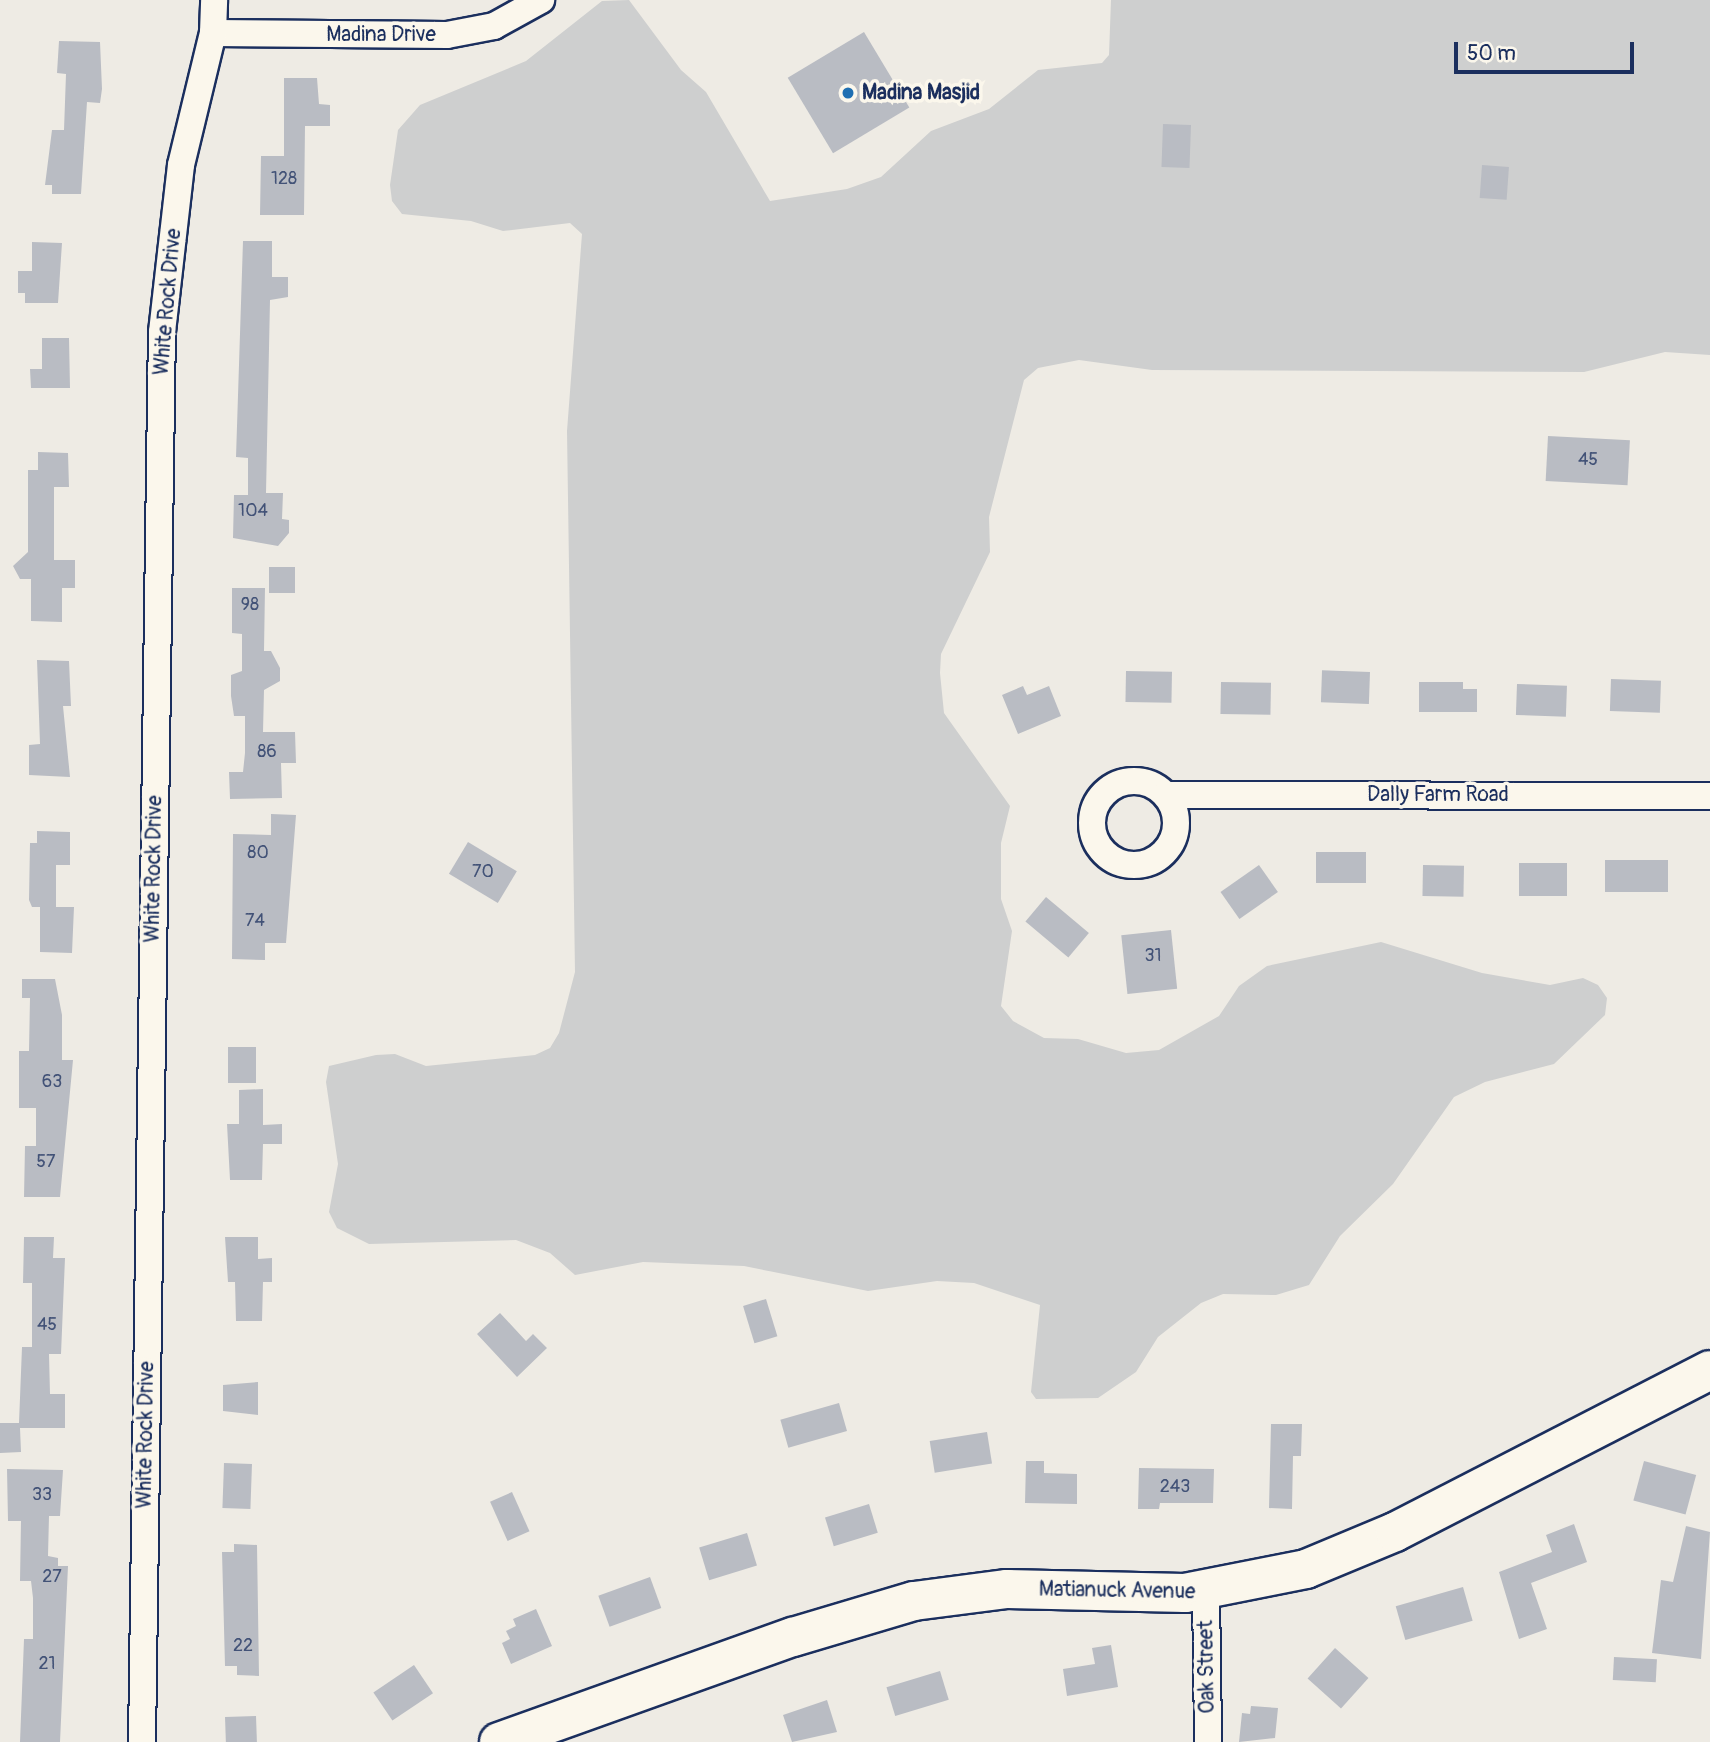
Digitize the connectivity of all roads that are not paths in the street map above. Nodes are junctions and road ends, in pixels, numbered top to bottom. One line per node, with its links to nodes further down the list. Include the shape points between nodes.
1 (214, 0): 3 (street, White Rock Drive)
2 (541, 0): 3 (street, Madina Drive, via 494,26 447,36)
3 (213, 33): 8 (street, White Rock Drive, via 181,164 162,332)
4 (1166, 795): 5 (street, Dally Farm Road)
5 (1710, 796)
6 (1710, 1370): 7 (street, Matianuck Avenue, via 1348,1554 1269,1580)
7 (1206, 1592): 9 (street, Matianuck Avenue, via 1007,1590 914,1601 793,1637); 10 (street, Oak Street)
8 (142, 1742)
9 (499, 1742)
10 (1208, 1742)

